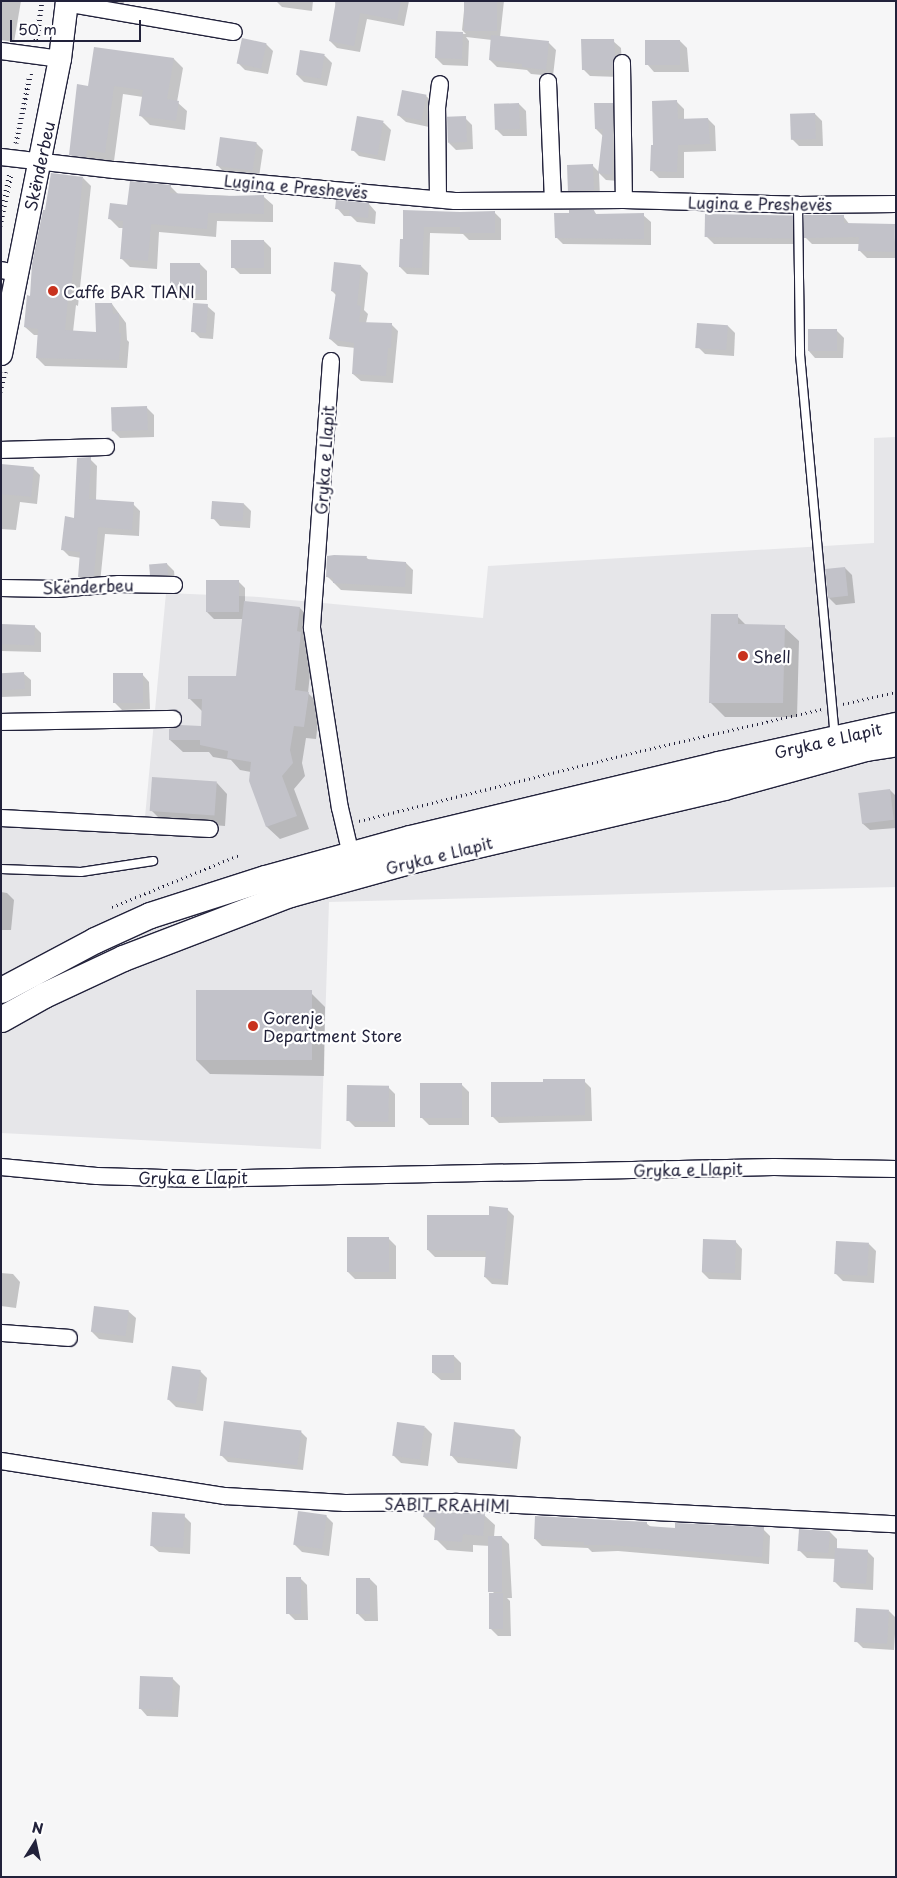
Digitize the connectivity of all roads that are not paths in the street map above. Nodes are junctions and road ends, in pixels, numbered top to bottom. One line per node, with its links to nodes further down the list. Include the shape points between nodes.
1 (69, 1): 2 (street); 4 (main road, Skënderbeu)
2 (234, 32)
3 (1, 51): 4 (street)
4 (60, 59): 9 (main road, Skënderbeu)
5 (622, 64): 12 (street)
6 (548, 82): 11 (street)
7 (440, 84): 10 (street, via 437,108)
8 (9, 157): 9 (street, Lugina e Preshevës)
9 (40, 160): 10 (street, Lugina e Preshevës, via 114,170); 15 (main road, Skënderbeu)
10 (438, 200): 11 (street, Lugina e Preshevës)
11 (552, 200): 12 (street, Lugina e Preshevës)
12 (624, 200): 14 (street, Lugina e Preshevës)
13 (896, 204): 14 (street, Lugina e Preshevës)
14 (798, 205): 25 (lane, via 800,354)
15 (9, 271): 16 (main road, Skënderbeu)
16 (1, 354)
17 (332, 361): 29 (street, Gryka e Llapit, via 312,628 329,745)
18 (106, 447): 19 (street)
19 (1, 450)
20 (174, 585): 21 (street, Skënderbeu)
21 (1, 588)
22 (173, 719): 23 (street)
23 (1, 722)
24 (896, 725): 25 (main road, Gryka e Llapit)
25 (835, 740): 29 (main road, Gryka e Llapit, via 718,764)
26 (896, 743): 33 (main road, Gryka e Llapit, via 413,860 290,894 123,958)
27 (1, 818): 28 (street)
28 (210, 829)
29 (351, 855): 32 (main road, Gryka e Llapit, via 265,878 150,915)
30 (153, 861): 31 (lane, via 81,872)
31 (1, 869)
32 (1, 990)
33 (1, 1019)
34 (1, 1167): 35 (street, Gryka e Llapit, via 97,1176 198,1179 774,1167)
35 (896, 1169)
36 (1, 1333): 37 (street)
37 (69, 1338)
38 (1, 1461): 39 (street, SABIT RRAHIMI, via 225,1496 345,1503 457,1502)
39 (896, 1524)

